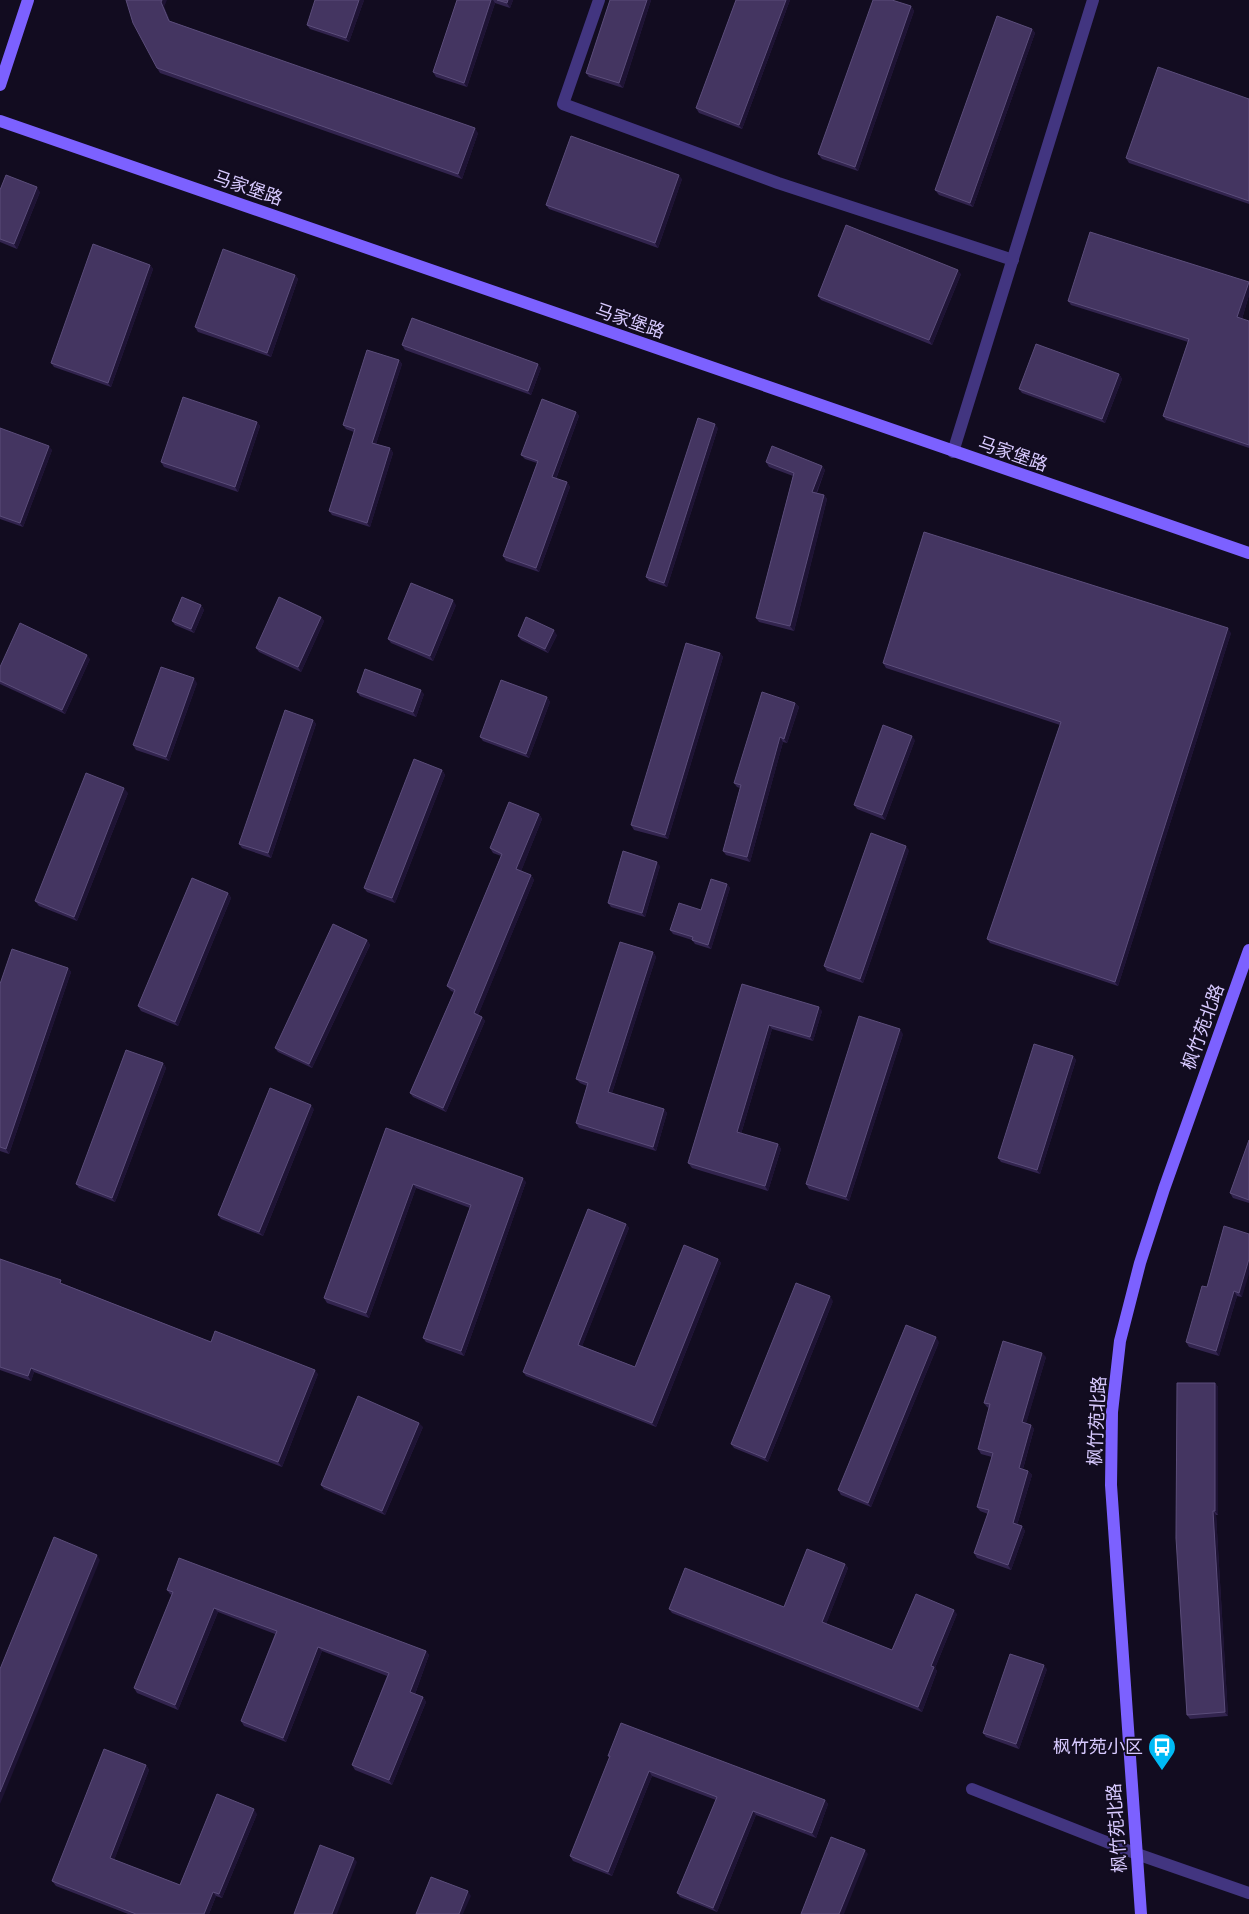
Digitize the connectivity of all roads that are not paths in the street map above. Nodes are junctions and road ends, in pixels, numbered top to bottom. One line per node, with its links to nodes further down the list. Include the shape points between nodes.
1 (28, 0): 4 (main road)
2 (599, 0): 6 (street, via 563,104 778,183)
3 (1093, 0): 6 (street)
4 (0, 85)
5 (0, 121): 7 (main road, 马家堡路)
6 (1013, 260): 7 (street)
7 (953, 452): 8 (main road, 马家堡路)
8 (1249, 553)
9 (1249, 950): 11 (main road, 枫竹苑北路, via 1164,1189 1120,1341 1112,1412 1111,1485)
10 (972, 1789): 11 (street)
11 (1137, 1854): 12 (street); 13 (main road, 枫竹苑北路)
12 (1249, 1893)
13 (1141, 1914)

